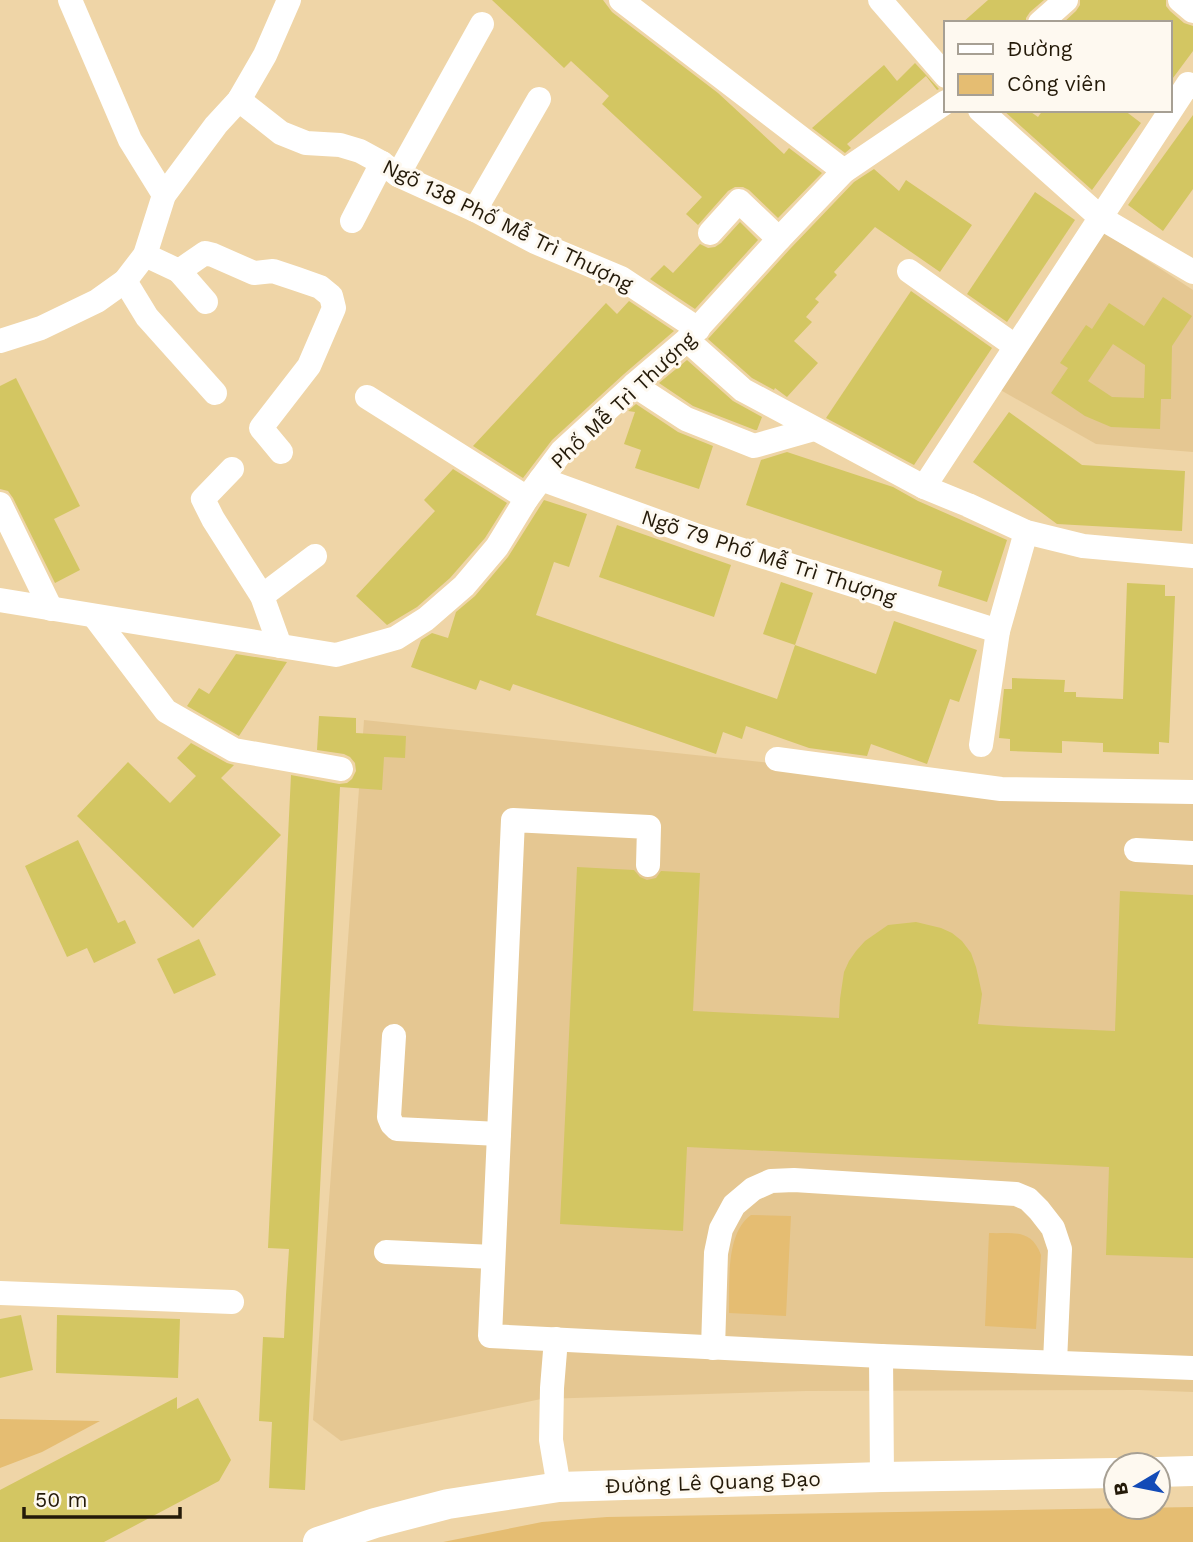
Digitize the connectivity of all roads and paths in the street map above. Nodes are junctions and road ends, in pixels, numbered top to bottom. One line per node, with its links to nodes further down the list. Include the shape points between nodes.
1 (70, 0): 18 (street, via 130,140)
2 (289, 0): 13 (street)
3 (621, 0): 17 (street)
4 (880, 0): 10 (street)
5 (1066, 0): 8 (street)
6 (1180, 0): 7 (street)
7 (1193, 11)
8 (1042, 21)
9 (482, 24): 16 (street)
10 (944, 74)
11 (1190, 86): 20 (street)
12 (539, 99): 19 (street)
13 (239, 100): 16 (street, Ngõ 138 Phố Mễ Trì Thượng, via 281,133 306,143 360,151); 18 (street)
14 (944, 103): 17 (street, Phố Mễ Trì Thượng)
15 (982, 112): 20 (street)
16 (390, 169): 19 (street, Ngõ 138 Phố Mễ Trì Thượng); 21 (street)
17 (844, 172): 23 (street, Phố Mễ Trì Thượng)
18 (164, 195): 24 (street)
19 (475, 210): 30 (street, Ngõ 138 Phố Mễ Trì Thượng, via 535,242 621,278)
20 (1101, 218): 27 (street); 32 (street)
21 (352, 221)
22 (710, 233): 23 (street, via 739,201)
23 (779, 239): 30 (street, Phố Mễ Trì Thượng)
24 (145, 255): 25 (street); 28 (street)
25 (180, 271): 29 (street); 37 (street, via 205,253 254,272 273,271 320,287 331,296 334,308 309,366 261,428)
26 (909, 271): 32 (street)
27 (1193, 272)
28 (125, 281): 31 (street, via 41,328); 34 (street, via 146,317)
29 (206, 302)
30 (693, 335): 33 (street, Phố Mễ Trì Thượng); 36 (street, Ngõ 138 Phố Mễ Trì Thượng, via 743,390)
31 (0, 341)
32 (1015, 346): 39 (street)
33 (634, 385): 36 (street, via 686,419 754,446); 40 (street, Phố Mễ Trì Thượng, via 562,451)
34 (215, 393)
35 (367, 397): 40 (street, Ngõ 79 Phố Mễ Trì Thượng)
36 (814, 429): 39 (street, Ngõ 138 Phố Mễ Trì Thượng)
37 (281, 452)
38 (233, 469): 45 (street, via 203,499)
39 (924, 487): 42 (street, Ngõ 138 Phố Mễ Trì Thượng)
40 (534, 489): 49 (street, Ngõ 79 Phố Mễ Trì Thượng); 50 (street, Phố Mễ Trì Thượng, via 497,547 464,586 396,638 336,655)
41 (0, 504): 47 (street)
42 (1026, 532): 44 (street, Ngõ 138 Phố Mễ Trì Thượng, via 1083,546); 49 (street)
43 (315, 556): 45 (street)
44 (1193, 556)
45 (262, 596): 50 (street)
46 (0, 600): 47 (street, Phố Mễ Trì Thượng)
47 (51, 609): 48 (street, Phố Mễ Trì Thượng)
48 (93, 616): 50 (street, Phố Mễ Trì Thượng); 53 (street, via 166,711 234,750)
49 (999, 631): 51 (street)
50 (280, 646)
51 (981, 745)
52 (777, 759): 54 (street, via 1001,789)
53 (341, 769)
54 (1193, 792)
55 (1136, 850): 56 (street)
56 (1193, 853)
57 (648, 865): 59 (street, via 649,827 513,820)
58 (394, 1036): 59 (street, via 390,1117 397,1129)
59 (499, 1134): 61 (street)
60 (386, 1252): 61 (street)
61 (493, 1257): 64 (street, via 490,1336)
62 (0, 1293): 63 (street)
63 (232, 1301)
64 (556, 1339): 65 (street); 73 (street, via 551,1440)
65 (713, 1348): 66 (street); 67 (street, via 721,1229 734,1205 753,1189 771,1181 794,1180 1016,1194 1028,1199 1053,1227 1060,1249)
66 (881, 1356): 67 (street); 72 (street)
67 (1055, 1362): 68 (street)
68 (1193, 1368)
69 (1193, 1471): 70 (main road)
70 (1172, 1472)
71 (1102, 1473): 72 (main road, Đường Lê Quang Đạo)
72 (882, 1477): 73 (main road, Đường Lê Quang Đạo)
73 (559, 1487): 74 (main road, Đường Lê Quang Đạo, via 448,1504)
74 (318, 1542)

